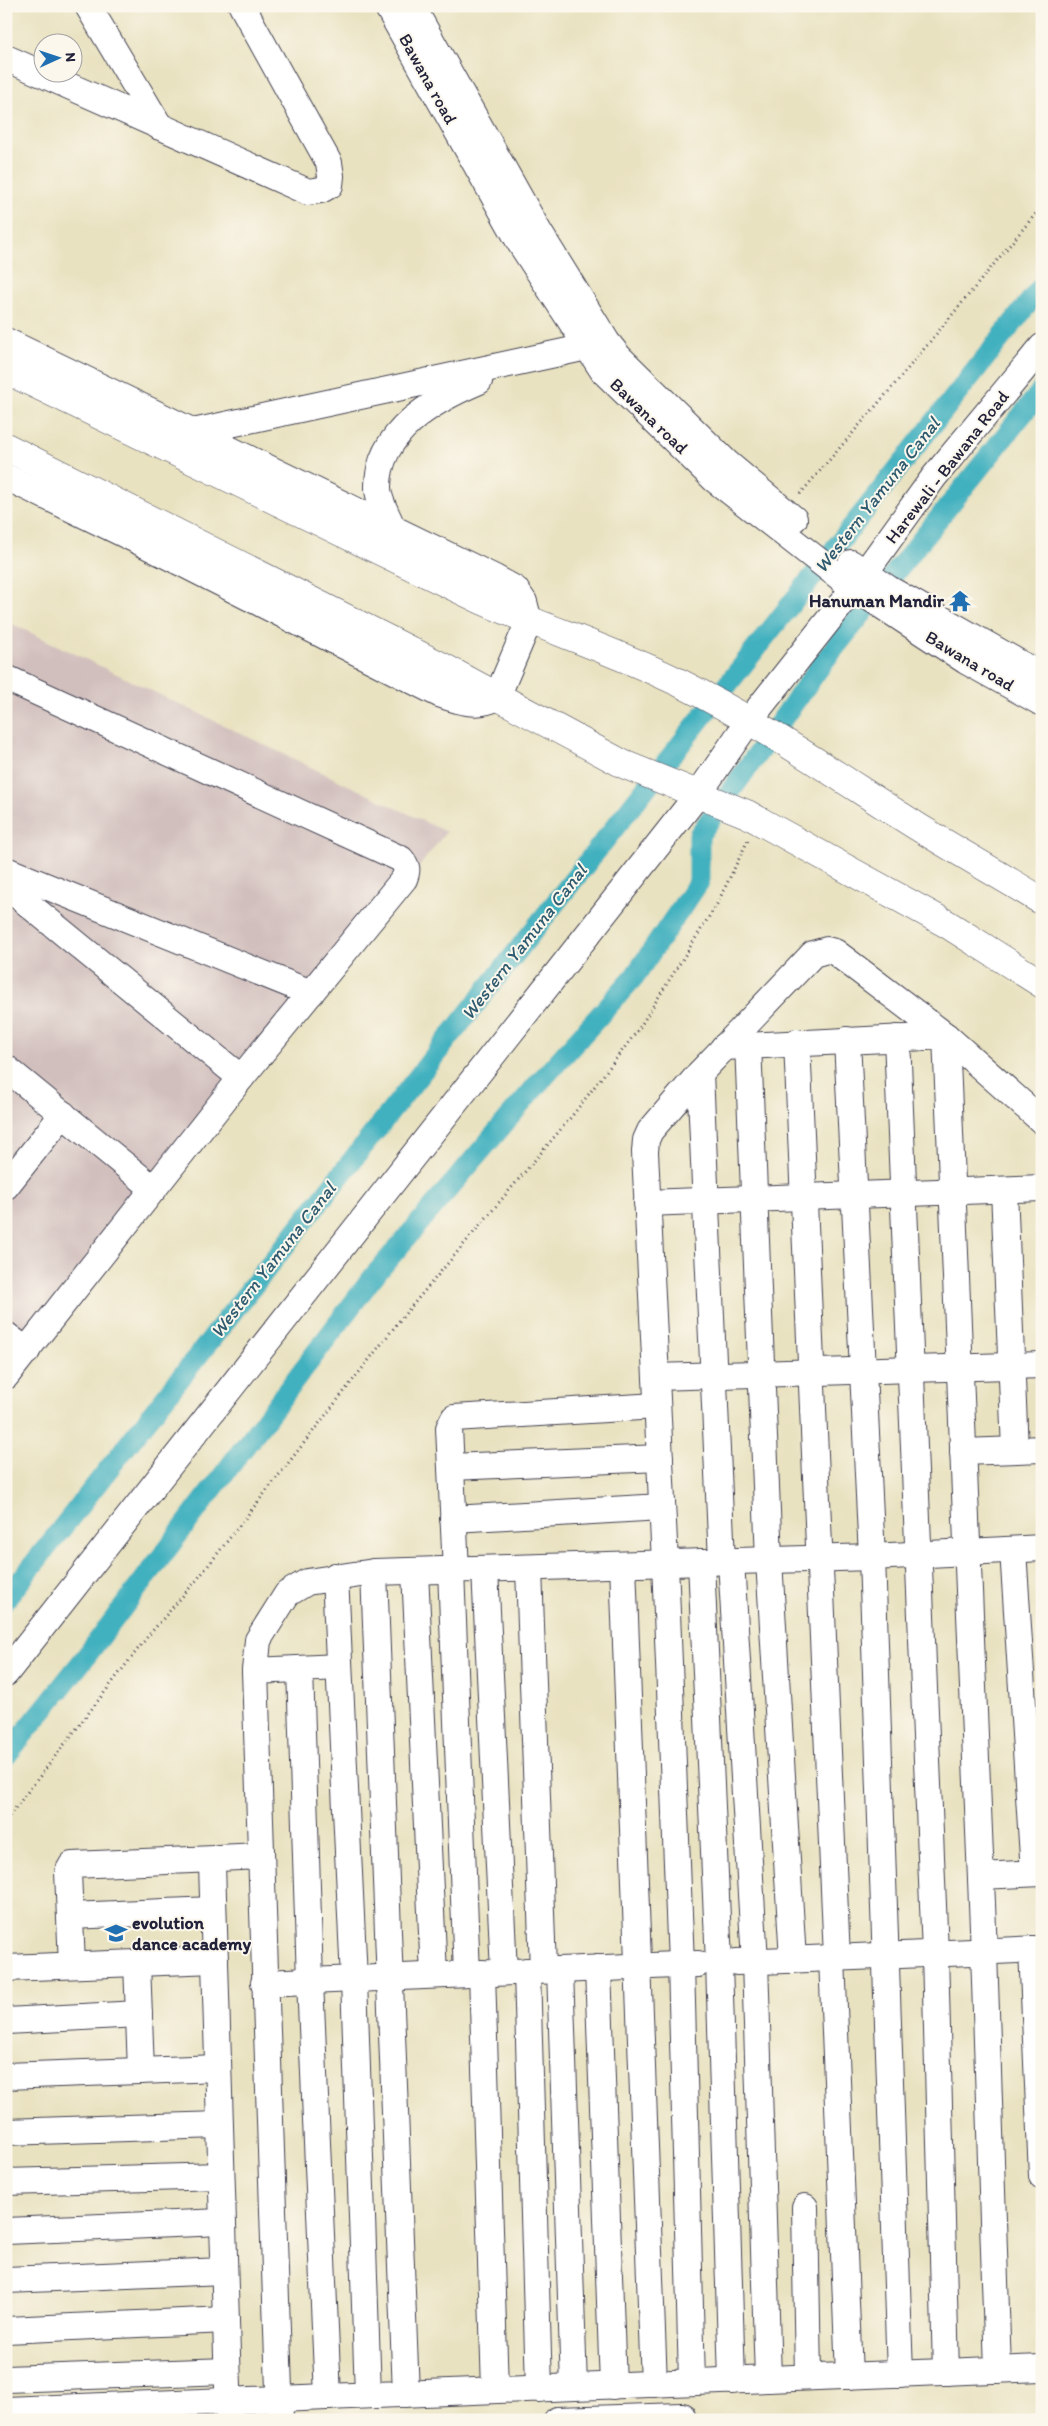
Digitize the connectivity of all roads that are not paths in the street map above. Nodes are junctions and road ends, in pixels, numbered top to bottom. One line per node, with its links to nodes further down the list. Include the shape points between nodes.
1 (88, 6): 6 (street)
2 (242, 6): 6 (street, via 329,163 330,185 308,192)
3 (387, 6): 8 (street, Bawana road, via 520,243)
4 (412, 6): 8 (street, Bawana road, via 539,232)
5 (6, 58): 6 (street)
6 (160, 127)
7 (6, 341): 12 (street)
8 (596, 345): 11 (street, Bawana road); 12 (street); 16 (street, Bawana road, via 619,357 727,463 785,512)
9 (1042, 347): 17 (street, Harewali - Bawana Road, via 934,477)
10 (6, 370): 18 (main road)
11 (603, 372): 15 (street, via 567,366 509,372 452,392 410,420 382,455 378,489); 16 (street, Bawana road, via 714,479)
12 (193, 432): 15 (street)
13 (6, 447): 21 (main road)
14 (6, 477): 21 (street, via 439,694 476,704)
15 (392, 527): 18 (street, via 515,589 524,602)
16 (804, 538): 17 (street, Bawana road)
17 (856, 578): 19 (street, Bawana road, via 910,602); 22 (street, Bawana road, via 966,660); 23 (street, Harewali - Bawana Road)
18 (529, 622): 21 (street); 23 (main road, via 600,647 682,684)
19 (1042, 676)
20 (6, 678): 29 (street, via 401,859 407,871 404,879)
21 (497, 698): 24 (main road, via 623,764)
22 (1042, 704)
23 (750, 723): 24 (street, Harewali - Bawana Road); 27 (main road, via 797,748)
24 (699, 793): 28 (main road, via 752,817 947,924); 90 (street, Harewali - Bawana Road)
25 (6, 870): 29 (street)
26 (6, 886): 37 (street)
27 (1042, 901)
28 (1042, 984)
29 (311, 993): 37 (street)
30 (946, 1036): 31 (street); 34 (street, via 835,952 827,950 813,954); 39 (street); 44 (street)
31 (896, 1038): 32 (street); 45 (street)
32 (847, 1040): 33 (street); 46 (street)
33 (797, 1042): 34 (street); 47 (street)
34 (736, 1045): 36 (street); 48 (street)
35 (6, 1068): 38 (street)
36 (700, 1072): 49 (street); 50 (street, via 646,1140)
37 (241, 1078): 42 (street)
38 (63, 1114): 40 (street); 42 (street)
39 (1042, 1121)
40 (6, 1186)
41 (1042, 1188): 43 (street)
42 (154, 1189): 52 (street)
43 (1004, 1190): 44 (street); 53 (street)
44 (952, 1192): 45 (street); 55 (street)
45 (903, 1193): 46 (street); 56 (street)
46 (855, 1195): 47 (street); 57 (street)
47 (804, 1197): 48 (street); 58 (street)
48 (754, 1199): 49 (street); 59 (street)
49 (706, 1201): 50 (street); 60 (street)
50 (647, 1203): 62 (street)
51 (6, 1335): 52 (street)
52 (26, 1351): 61 (street)
53 (1011, 1365): 54 (street); 55 (street); 65 (street)
54 (1042, 1365)
55 (960, 1367): 56 (street); 66 (street)
56 (911, 1368): 57 (street); 74 (street)
57 (863, 1370): 58 (street); 75 (street)
58 (812, 1372): 59 (street); 76 (street)
59 (762, 1374): 60 (street); 77 (street)
60 (714, 1375): 62 (street); 78 (street)
61 (6, 1376)
62 (656, 1377): 63 (street)
63 (657, 1406): 67 (street); 68 (street, via 459,1416 454,1418 449,1428)
64 (1042, 1449): 65 (street)
65 (1015, 1450): 66 (street)
66 (963, 1452): 73 (street)
67 (660, 1458): 68 (street); 69 (street)
68 (451, 1467): 70 (street)
69 (662, 1507): 70 (street); 79 (street)
70 (454, 1519): 83 (street)
71 (1042, 1548): 72 (street)
72 (1013, 1550): 73 (street); 93 (street)
73 (967, 1552): 74 (street); 94 (street)
74 (918, 1554): 75 (street); 99 (street)
75 (872, 1557): 76 (street); 100 (street)
76 (820, 1558): 77 (street); 101 (street)
77 (769, 1560): 78 (street); 103 (street)
78 (718, 1562): 79 (street); 104 (street); 106 (street)
79 (665, 1563): 80 (street); 107 (street)
80 (623, 1565): 81 (street); 109 (street)
81 (529, 1568): 82 (street); 112 (street)
82 (485, 1569): 83 (street); 112 (street)
83 (453, 1570): 84 (street); 112 (street)
84 (415, 1571): 85 (street); 113 (street)
85 (374, 1572): 86 (street); 114 (street)
86 (334, 1576): 87 (street); 89 (street, via 308,1582 287,1594 258,1640)
87 (339, 1667): 88 (street); 115 (street)
88 (300, 1669): 89 (street); 116 (street)
89 (255, 1671): 91 (street)
90 (6, 1673)
91 (260, 1856): 92 (street); 117 (street)
92 (215, 1859): 95 (street, via 212,1864); 96 (street, via 76,1863 68,1872)
93 (1038, 1873): 94 (street)
94 (981, 1876): 98 (street)
95 (213, 1910): 96 (street); 102 (street)
96 (70, 1916): 108 (street)
97 (1037, 1949): 98 (street); 126 (street)
98 (984, 1952): 99 (street); 138 (street)
99 (935, 1954): 100 (street); 140 (street)
100 (887, 1956): 101 (street); 141 (street)
101 (835, 1958): 103 (street); 128 (street)
102 (214, 1960): 105 (street); 120 (street)
103 (792, 1960): 104 (street)
104 (755, 1961): 106 (street); 129 (street)
105 (137, 1963): 108 (street); 118 (street)
106 (719, 1963): 107 (street); 146 (street)
107 (681, 1964): 109 (street); 147 (street)
108 (72, 1965): 110 (street)
109 (638, 1966): 111 (street); 148 (street)
110 (6, 1968)
111 (598, 1968): 112 (street); 149 (street)
112 (514, 1972): 113 (street); 150 (street); 151 (street); 152 (street)
113 (434, 1975): 114 (street)
114 (390, 1977): 115 (street); 153 (street)
115 (354, 1978): 116 (street); 154 (street)
116 (310, 1980): 117 (street); 155 (street)
117 (264, 1983): 156 (street)
118 (139, 2014): 119 (street); 121 (street)
119 (6, 2021)
120 (218, 2068): 121 (street); 123 (street)
121 (141, 2071): 122 (street)
122 (6, 2076)
123 (220, 2126): 124 (street); 125 (street)
124 (6, 2132)
125 (221, 2176): 127 (street); 131 (street)
126 (1042, 2176)
127 (6, 2182)
128 (842, 2206): 130 (street); 142 (street)
129 (763, 2207): 130 (street); 145 (street)
130 (805, 2207): 143 (street)
131 (222, 2222): 132 (street); 133 (street)
132 (6, 2231)
133 (224, 2270): 134 (street); 135 (street)
134 (6, 2280)
135 (226, 2320): 136 (street); 139 (street)
136 (6, 2330)
137 (1042, 2368): 138 (street)
138 (998, 2370): 140 (street)
139 (227, 2371): 144 (street); 157 (street)
140 (946, 2372): 141 (street)
141 (900, 2374): 142 (street)
142 (849, 2376): 143 (street)
143 (808, 2378): 145 (street)
144 (6, 2379)
145 (768, 2379): 146 (street)
146 (732, 2380): 147 (street)
147 (687, 2382): 148 (street); 163 (street)
148 (654, 2384): 149 (street)
149 (613, 2386): 150 (street)
150 (574, 2387): 151 (street)
151 (539, 2388): 152 (street)
152 (495, 2390): 153 (street)
153 (406, 2394): 154 (street)
154 (368, 2395): 155 (street)
155 (328, 2397): 156 (street)
156 (279, 2409): 157 (street)
157 (228, 2410): 158 (street)
158 (189, 2411): 159 (street)
159 (149, 2412): 161 (street)
160 (22, 2413): 162 (street)
161 (109, 2413): 162 (street)
162 (70, 2414)
163 (682, 2418): 164 (street)
164 (557, 2420)

